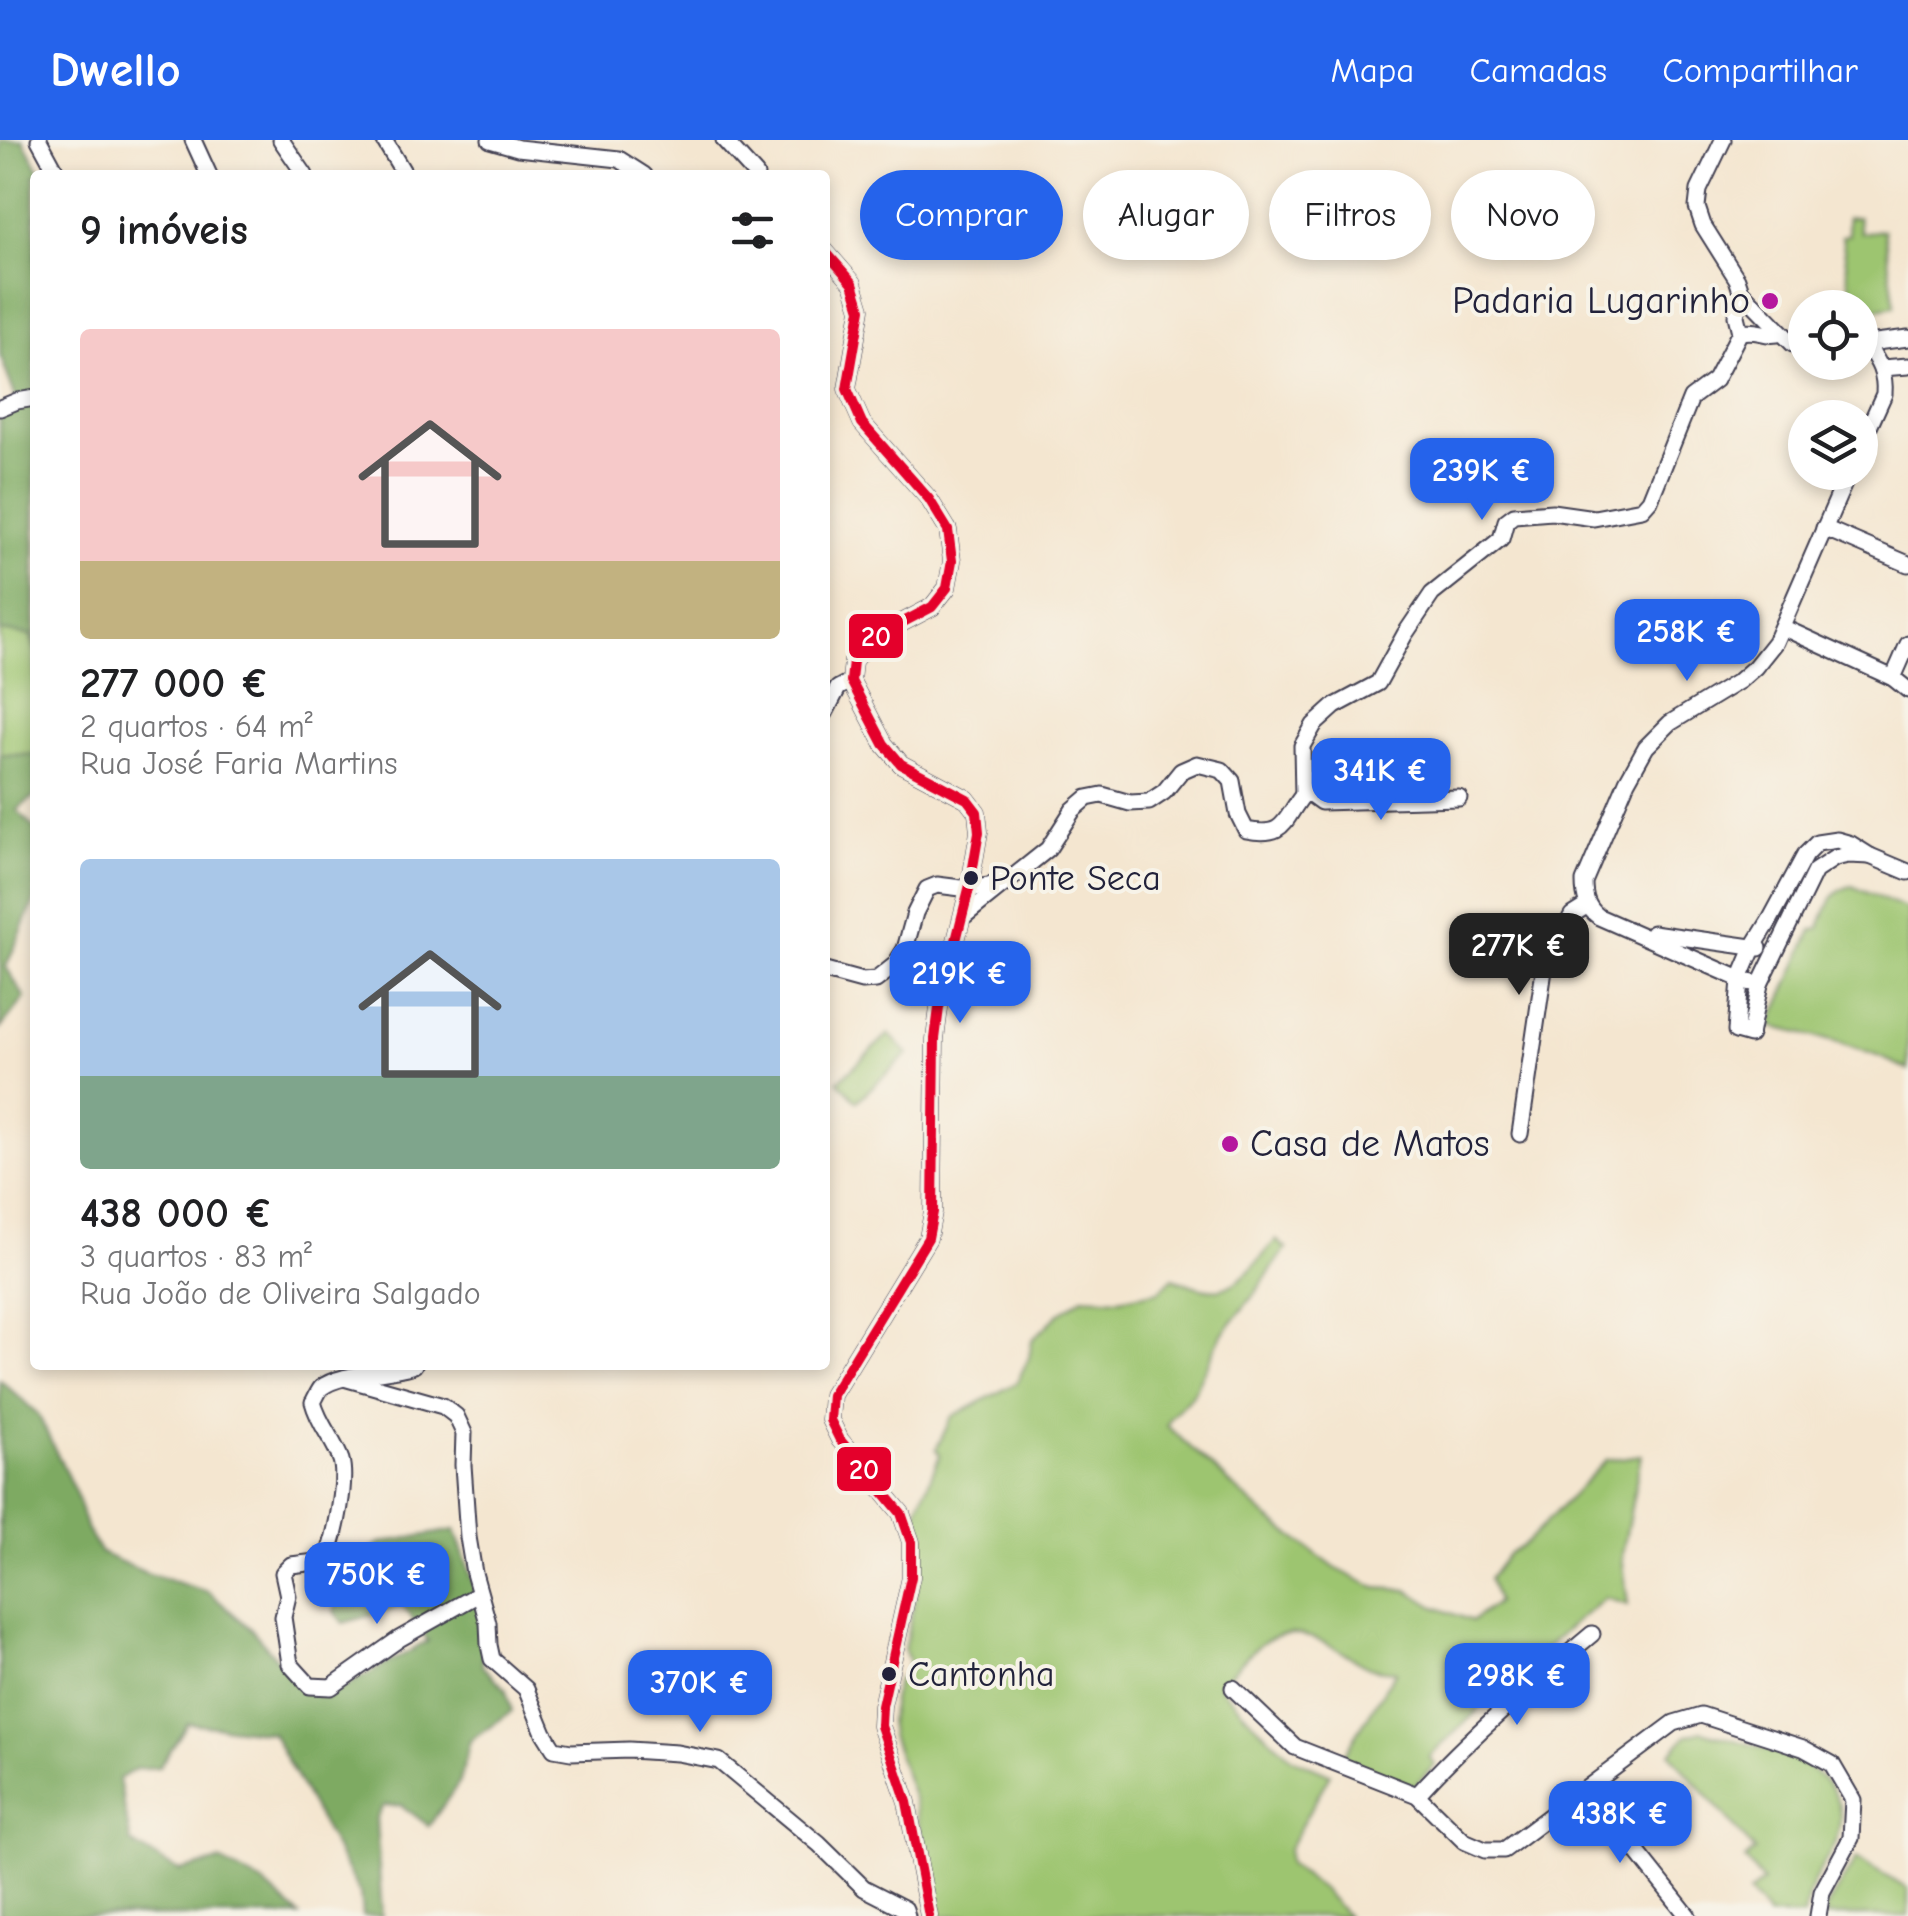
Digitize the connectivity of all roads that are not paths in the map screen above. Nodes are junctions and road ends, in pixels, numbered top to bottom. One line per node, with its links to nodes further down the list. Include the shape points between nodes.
1 (39, 140): 8 (street)
2 (193, 140): 9 (street)
3 (280, 140): 10 (street)
4 (384, 140): 11 (street)
5 (490, 140): 12 (street, via 619,159)
6 (724, 140): 13 (street)
7 (1723, 140): 15 (street, via 1696,206)
8 (55, 170)
9 (207, 170)
10 (301, 170)
11 (403, 170)
12 (636, 170)
13 (751, 170)
14 (830, 257): 33 (street, via 852,283 861,309 847,389 862,424 948,530 952,562 947,588 932,606 869,640 853,662)
15 (1742, 291): 16 (street); 17 (street)
16 (1740, 332): 18 (street); 36 (street, via 1715,380 1691,398 1642,509 1594,518 1514,515 1506,521 1500,539 1432,594 1378,682 1314,724 1302,746)
17 (1788, 335)
18 (1788, 339)
19 (1907, 339): 20 (street)
20 (1878, 342)
21 (1878, 363): 23 (street)
22 (1908, 366): 23 (street)
23 (1882, 368): 25 (street)
24 (30, 399): 26 (street)
25 (1878, 407)
26 (0, 408)
27 (1840, 490): 28 (street)
28 (1824, 528): 29 (street); 30 (street)
29 (1908, 564)
30 (1782, 627): 32 (street); 42 (street, via 1739,681 1670,723 1646,747 1584,882)
31 (1908, 644): 32 (street)
32 (1894, 678): 34 (street)
33 (851, 680): 35 (street); 41 (street, via 900,764 967,798 977,812)
34 (1908, 690)
35 (830, 703)
36 (1303, 794): 37 (street, via 1321,802); 39 (street, via 1284,824 1264,834 1246,830 1232,781 1222,770 1197,764 1181,770 1148,802 1087,798 1048,849)
37 (1459, 798)
38 (1870, 856): 40 (street); 45 (street, via 1837,840 1817,843); 46 (street, via 1835,858 1815,871)
39 (1019, 872): 41 (street); 43 (street)
40 (1908, 872)
41 (969, 889): 43 (street); 47 (street, via 926,890 905,949 876,980)
42 (1588, 905): 44 (street, via 1599,917); 50 (street, via 1572,914 1544,970)
43 (963, 917): 59 (street, via 935,1039 928,1238 832,1395 830,1420 901,1513 911,1542 881,1726 907,1802)
44 (1634, 931): 45 (street); 48 (street)
45 (1754, 946): 46 (street); 48 (street)
46 (1774, 955): 49 (street)
47 (830, 972)
48 (1740, 979): 49 (street); 49 (street, via 1736,1031 1750,1034)
49 (1760, 984)
50 (1520, 1134)
51 (401, 1370): 52 (street)
52 (344, 1378): 53 (street, via 456,1416 464,1433 468,1537); 53 (street, via 320,1389 313,1402 342,1462 341,1488 328,1555 291,1564 284,1573 290,1664 310,1686 331,1687)
53 (479, 1594): 58 (street, via 492,1659 526,1689 554,1749 661,1752 719,1762 864,1888)
54 (1592, 1634): 57 (street)
55 (1233, 1688): 57 (street, via 1295,1747)
56 (1588, 1788): 57 (street, via 1504,1850 1464,1841); 60 (street); 61 (street, via 1674,1723 1701,1715 1832,1764 1853,1800 1852,1838 1822,1892)
57 (1416, 1795)
58 (907, 1916)
59 (930, 1916)
60 (1688, 1916)
61 (1818, 1916)

